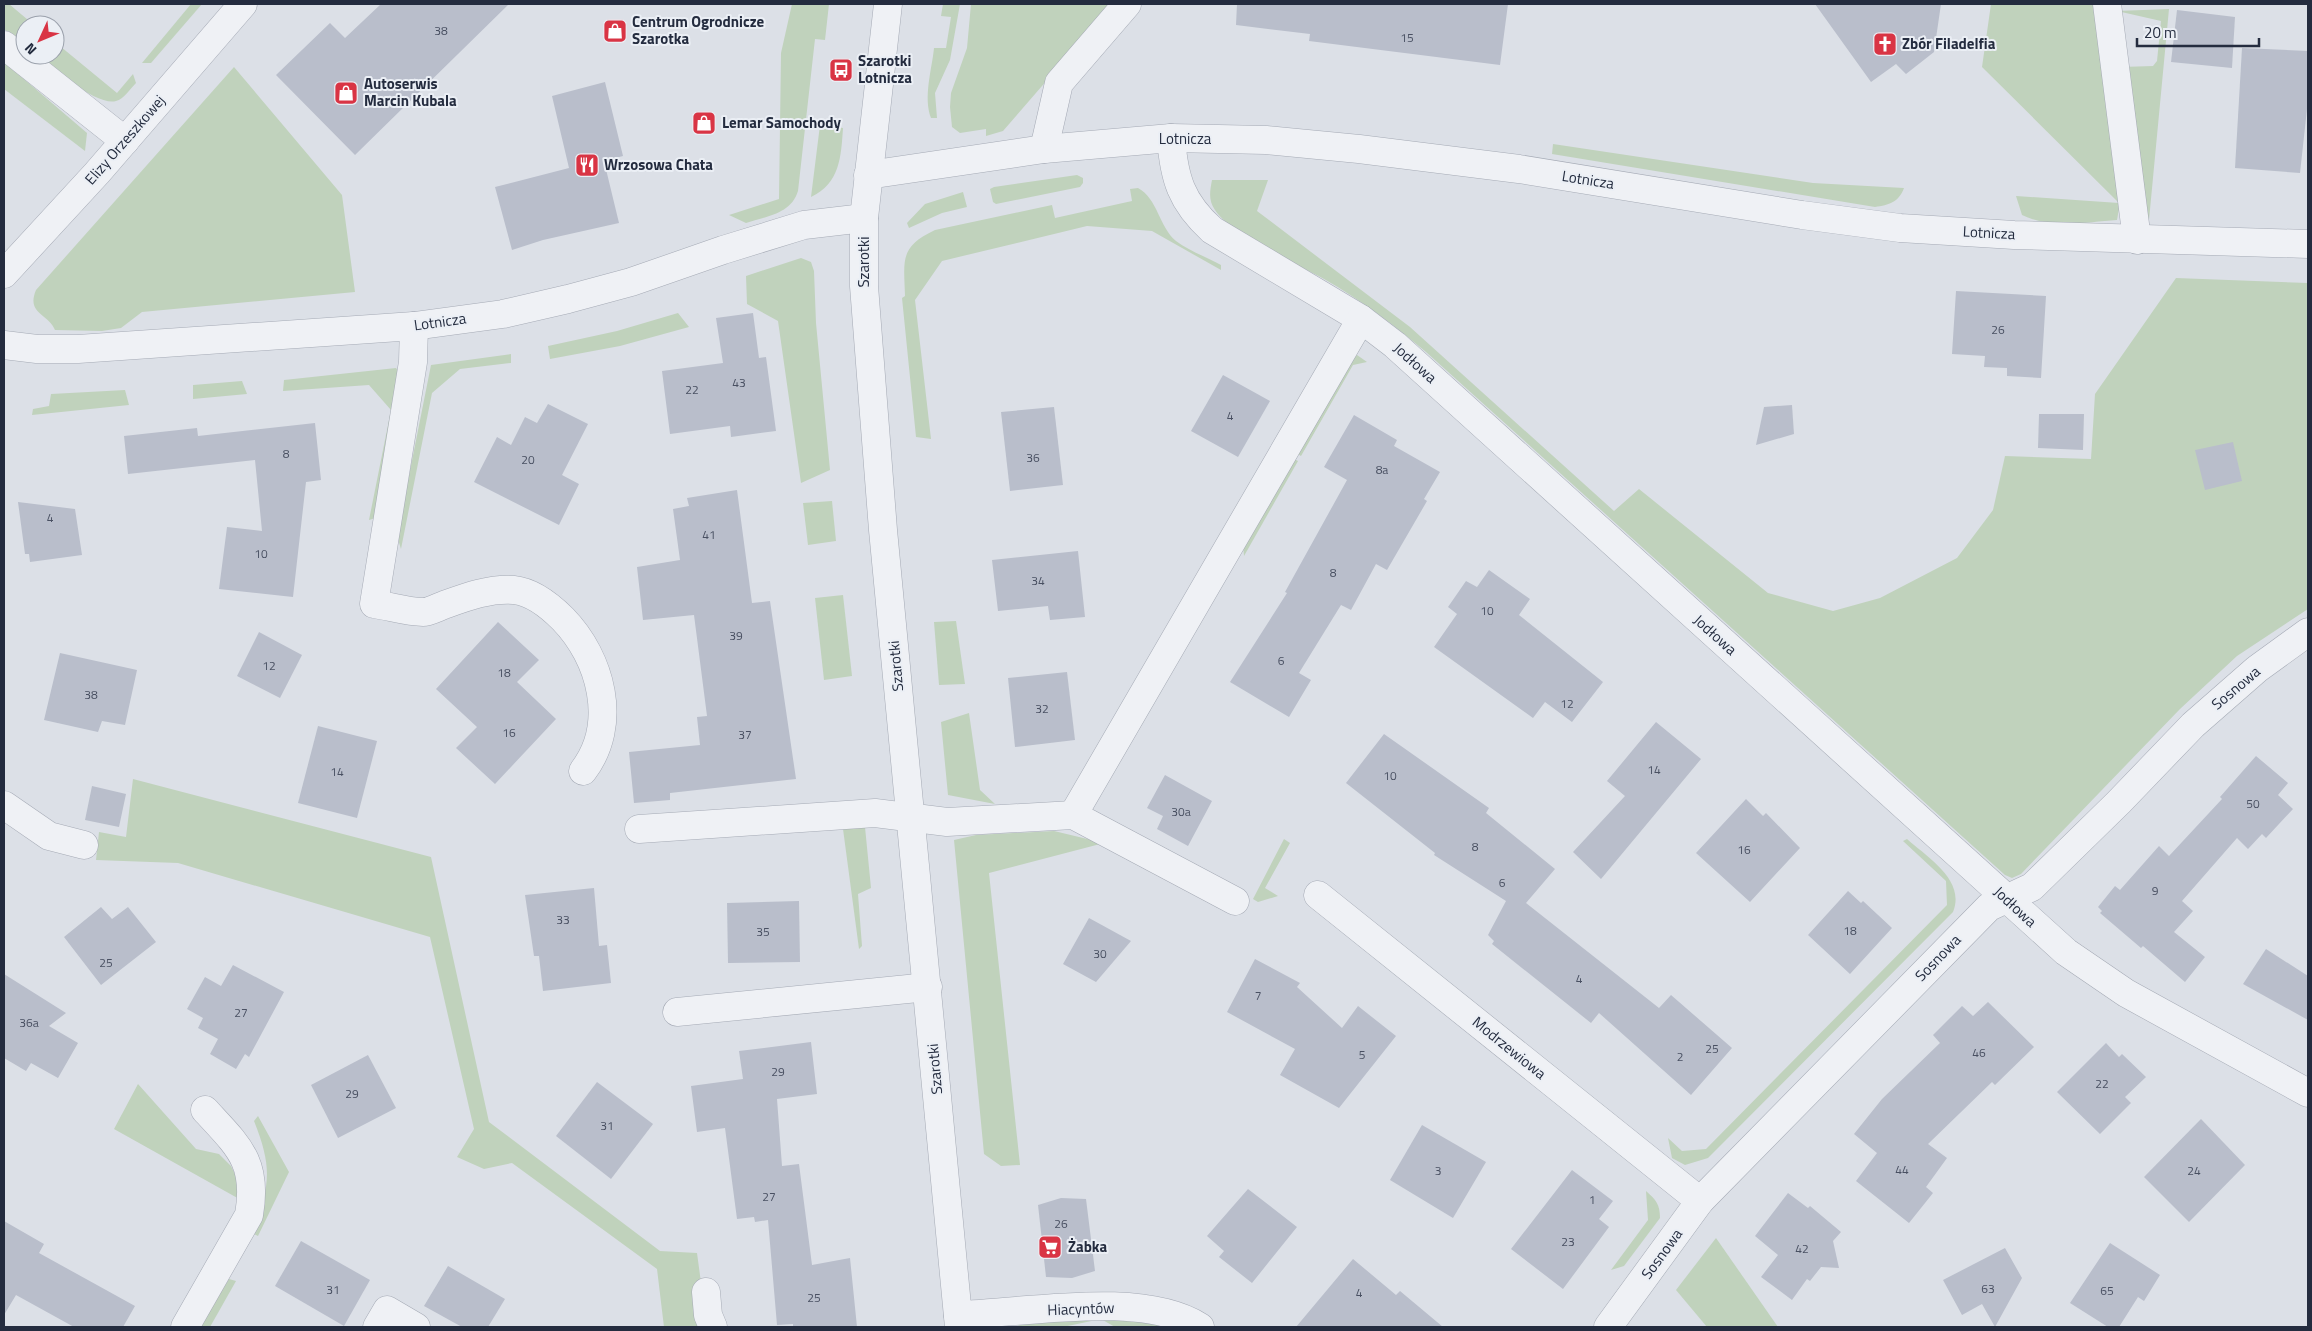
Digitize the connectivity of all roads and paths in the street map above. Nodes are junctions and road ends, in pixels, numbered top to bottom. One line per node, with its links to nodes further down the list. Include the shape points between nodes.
1 (243, 4): 7 (street, Elizy Orzeszkowej)
2 (888, 4): 9 (street, Szarotki)
3 (1128, 4): 8 (street, via 1059,83)
4 (2107, 4): 11 (street)
5 (4, 45): 7 (street)
6 (1171, 138): 8 (street, Lotnicza); 11 (street, Lotnicza, via 1266,140 1359,149 1519,169 1900,228); 14 (street, Jodłowa, via 1178,184 1196,216 1212,230)
7 (125, 141): 13 (street, Elizy Orzeszkowej)
8 (1044, 149): 9 (street, Lotnicza)
9 (868, 175): 10 (street, Szarotki)
10 (864, 218): 15 (street, Lotnicza, via 804,225 631,282 568,299 503,314); 21 (street, Szarotki, via 864,286 883,530)
11 (2137, 240): 12 (street, Lotnicza)
12 (2308, 244)
13 (4, 274)
14 (1361, 319): 20 (street); 25 (street, Jodłowa, via 1402,352)
15 (414, 326): 16 (street, Lotnicza, via 78,349); 18 (street, via 413,362 374,604 424,612 471,595 516,590 553,609 583,644 598,675 603,711 599,743)
16 (4, 345)
17 (2308, 632): 25 (street, Sosnowa, via 2257,669 2193,725 2032,887)
18 (583, 771)
19 (4, 805): 23 (street, via 50,836)
20 (1073, 815): 21 (street, via 947,822); 26 (street)
21 (911, 819): 22 (street, via 876,814); 27 (street, Szarotki)
22 (640, 829)
23 (84, 845)
24 (1318, 895): 31 (street, Modrzewiowa)
25 (2006, 899): 29 (street, Jodłowa, via 2066,952 2126,993); 31 (street, Sosnowa, via 1988,907)
26 (1235, 901)
27 (928, 987): 28 (street); 33 (street, Szarotki)
28 (677, 1012)
29 (2308, 1093)
30 (205, 1110): 34 (street, via 247,1162 253,1195 249,1215)
31 (1700, 1201): 39 (street, Sosnowa)
32 (706, 1292): 37 (street, via 708,1315)
33 (959, 1321): 38 (street, Hiacyntów, via 1075,1308 1136,1308 1168,1313 1188,1319)
34 (185, 1327)
35 (377, 1327): 36 (street, via 387,1310)
36 (416, 1327)
37 (714, 1327)
38 (1200, 1327)
39 (1608, 1327)

